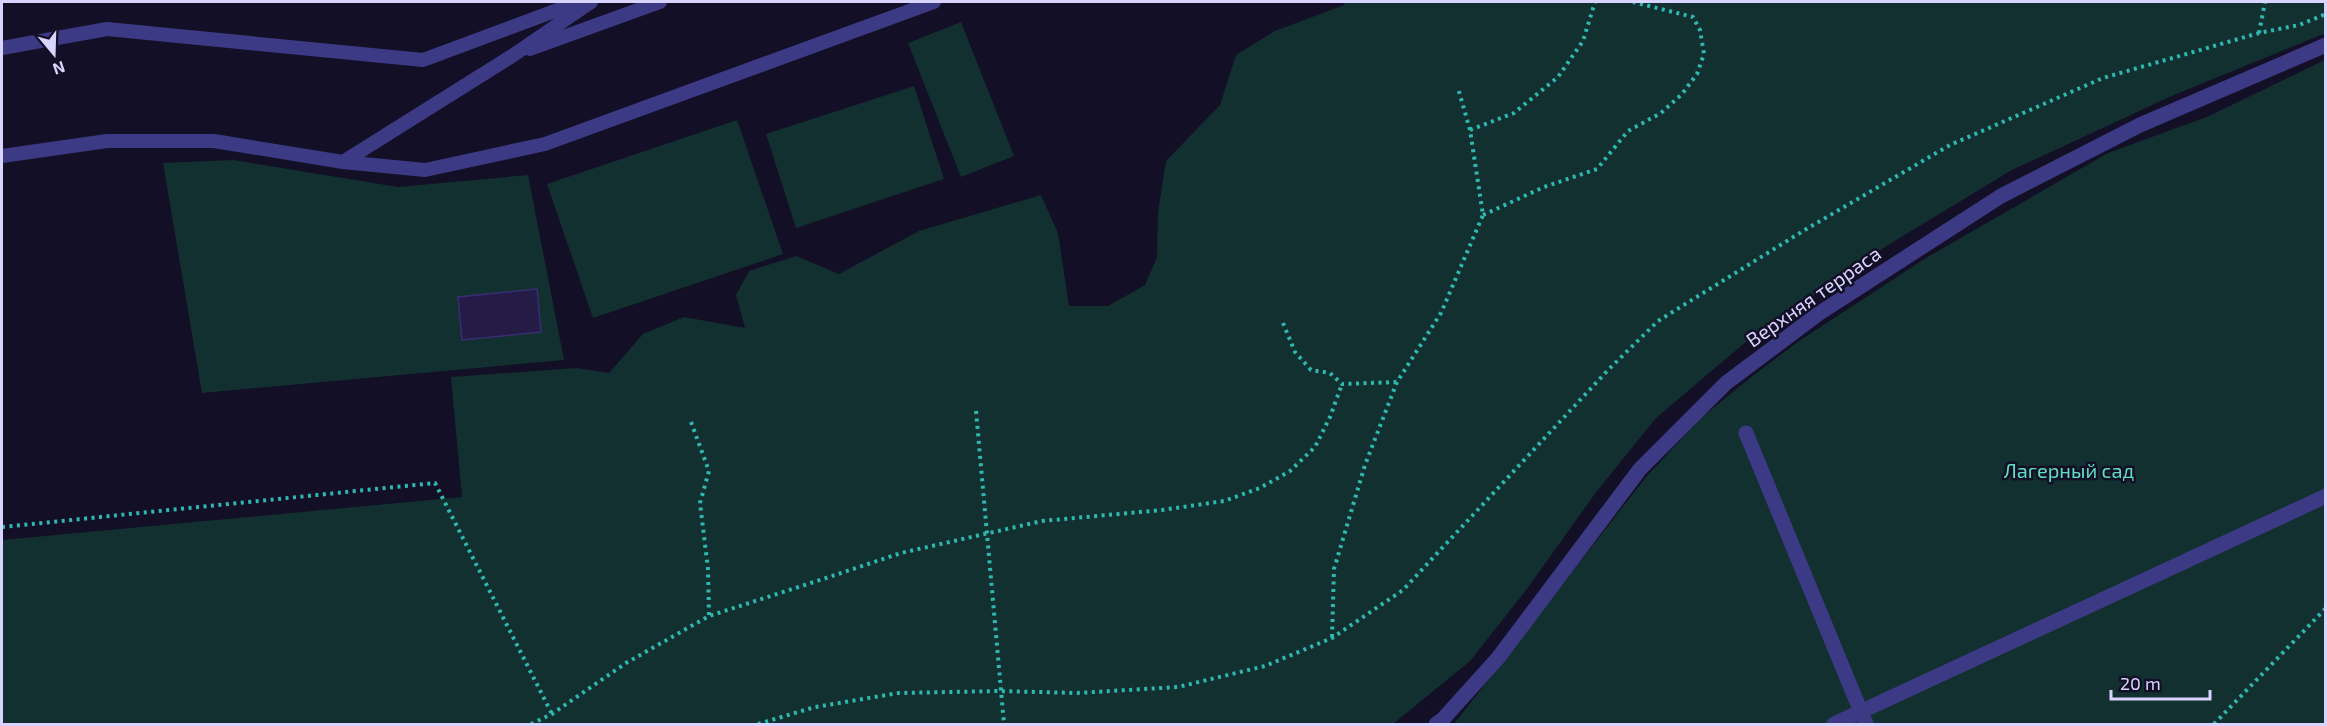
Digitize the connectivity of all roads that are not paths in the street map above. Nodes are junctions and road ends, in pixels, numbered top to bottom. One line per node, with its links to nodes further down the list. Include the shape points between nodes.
1 (579, 2): 6 (lane, via 423,60 107,29)
2 (591, 2): 7 (lane)
3 (660, 2): 7 (lane)
4 (934, 2): 9 (lane, via 545,144 425,170)
5 (2325, 45): 13 (street, Верхняя терраса, via 2140,125 2001,196 1818,315 1726,383 1640,469 1498,658)
6 (2, 48)
7 (512, 56): 9 (lane)
8 (2, 156): 9 (lane, via 107,141 214,141)
9 (343, 162)
10 (1746, 433): 12 (street)
11 (2325, 496): 12 (street)
12 (1864, 719): 14 (street)
13 (1436, 724)
14 (1834, 724)

